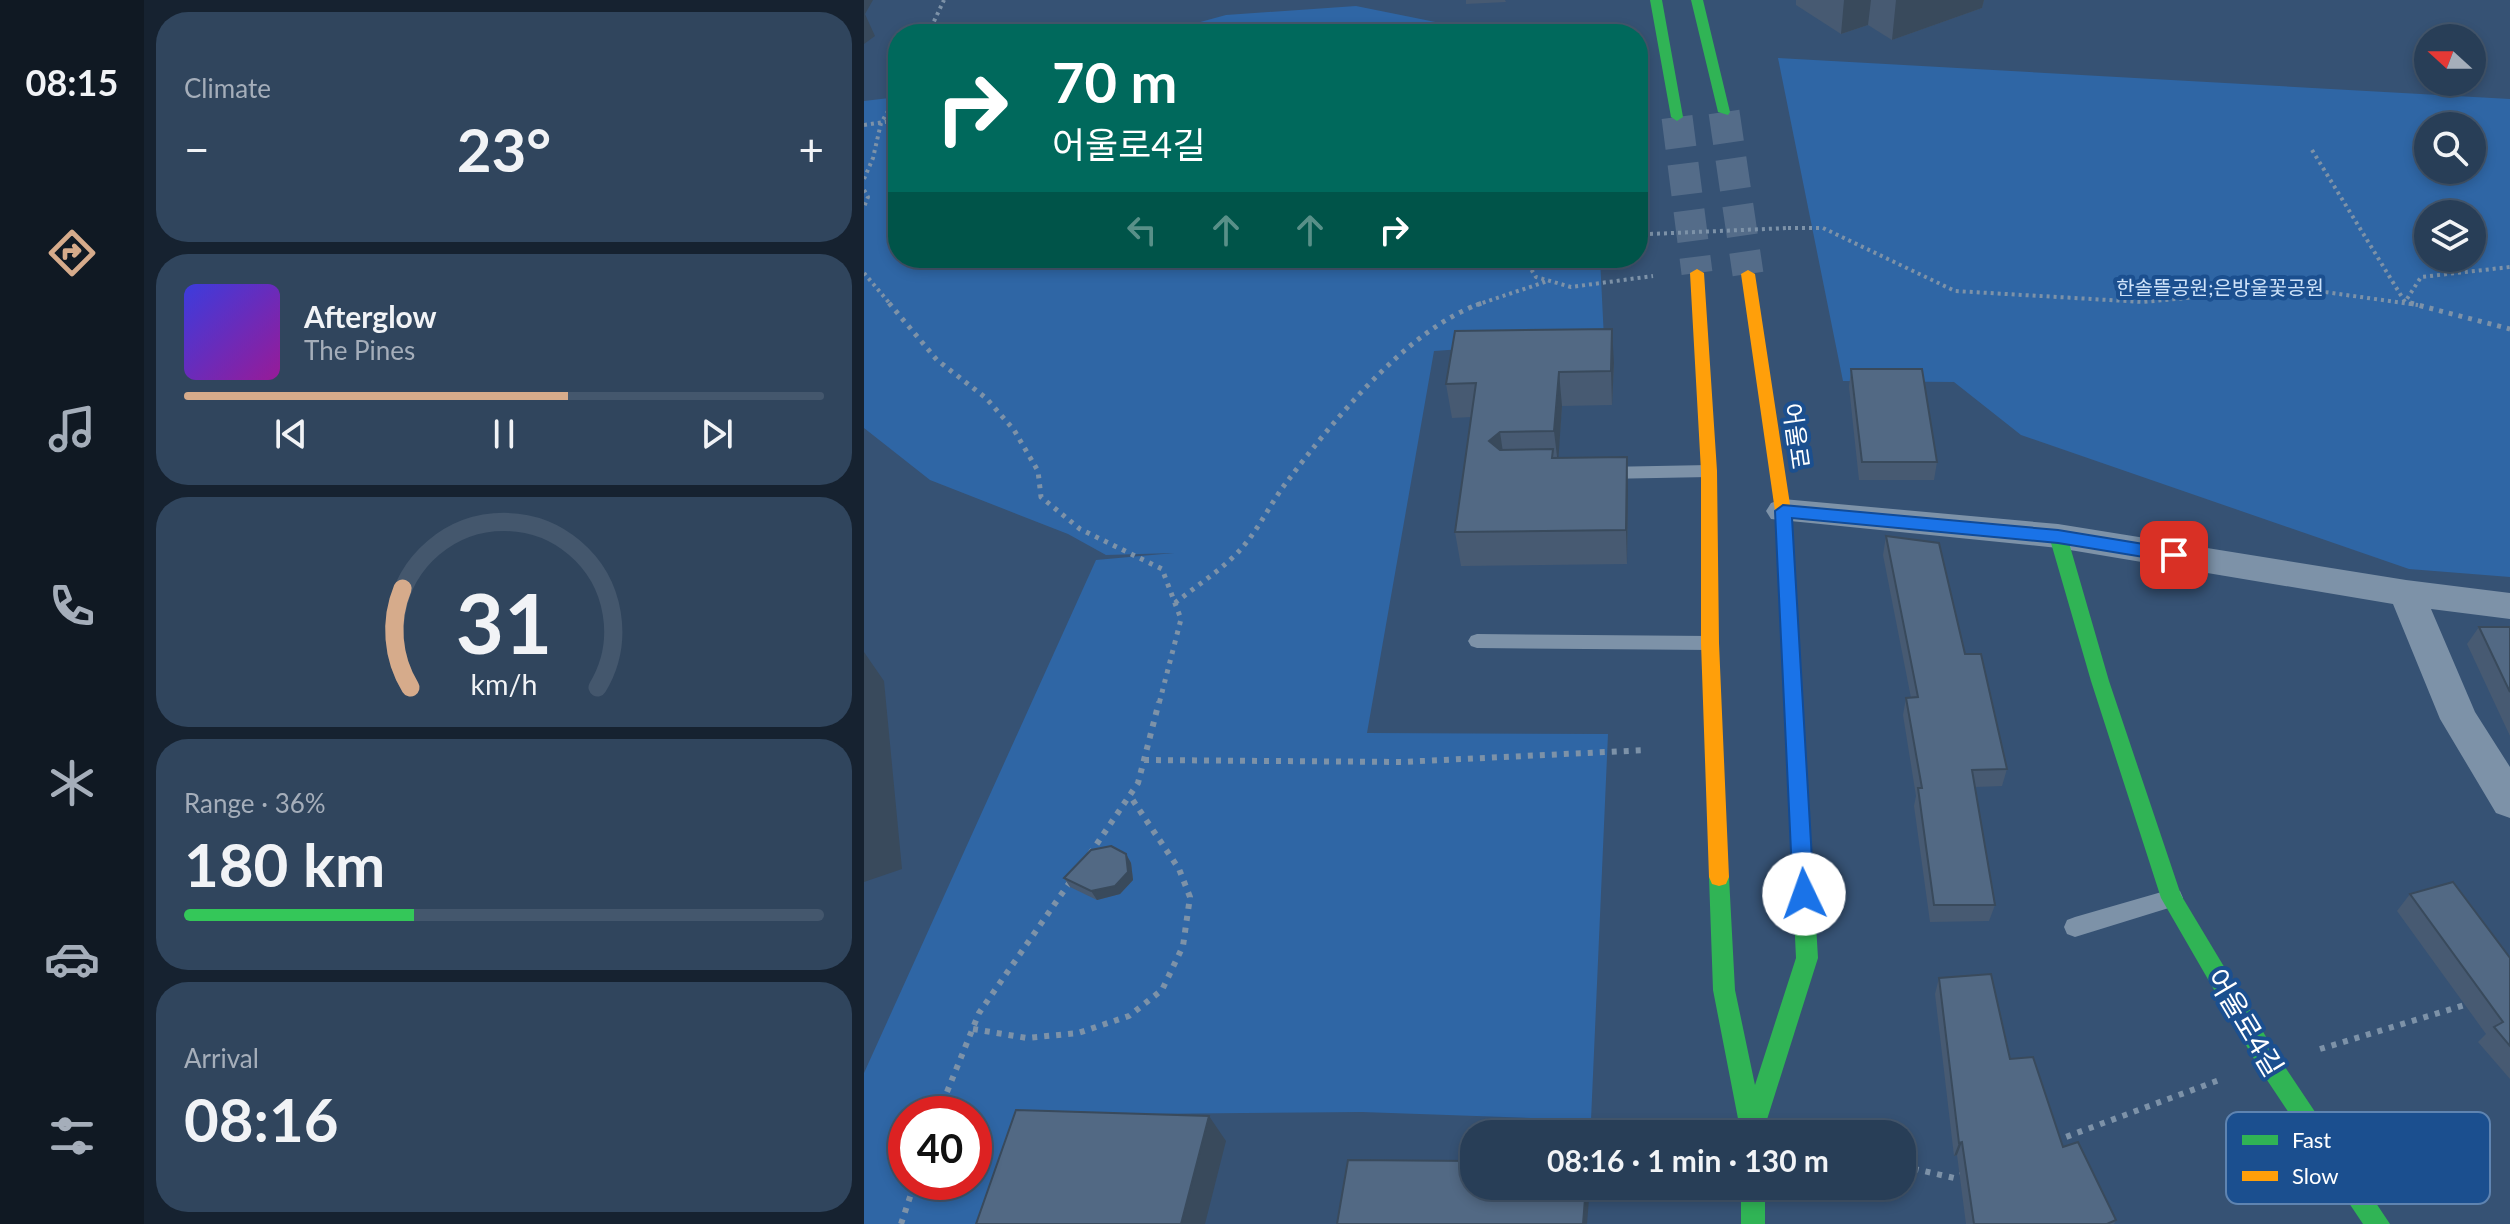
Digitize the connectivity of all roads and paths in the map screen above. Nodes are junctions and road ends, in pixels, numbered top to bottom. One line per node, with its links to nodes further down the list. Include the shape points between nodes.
1 (944, 0): 4 (path)
2 (1656, 0): 7 (street)
3 (1697, 0): 6 (street)
4 (933, 24)
5 (888, 111): 9 (path)
6 (1724, 112)
7 (1677, 117)
8 (888, 122): 9 (path)
9 (881, 123): 10 (path); 12 (path)
10 (864, 125)
11 (2312, 150): 23 (path)
12 (864, 179)
13 (864, 190): 14 (path)
14 (864, 207)
15 (1648, 234): 23 (path, bridge, via 1823,228 1955,291 2143,302 2296,288)
16 (2510, 267): 23 (path, via 2421,277)
17 (1530, 268): 22 (path)
18 (864, 273): 30 (path, via 937,360 986,398 1014,430 1038,471 1041,497 1080,529 1162,569)
19 (1697, 273): 25 (street, 어울로)
20 (1748, 274): 27 (street, 어울로)
21 (1653, 276): 22 (path, via 1571,287)
22 (1548, 281): 30 (path, via 1468,308 1420,339 1355,398 1285,484 1241,549)
23 (2405, 302): 24 (path)
24 (2510, 329)
25 (1709, 471): 26 (lane); 33 (street, 어울로)
26 (1583, 474)
27 (1783, 511): 28 (street); 49 (street, 어울로, via 1807,958)
28 (2058, 536): 29 (street); 40 (street, 어울로4길)
29 (2406, 593): 31 (street); 37 (street, via 2459,719)
30 (1175, 603): 35 (path, via 1181,619)
31 (2510, 606)
32 (1477, 641): 33 (lane)
33 (1710, 643): 48 (street, 어울로, via 1724,990)
34 (1647, 750): 35 (path, via 1402,762)
35 (1144, 760): 36 (path)
36 (1130, 796): 38 (path); 43 (path, via 1179,869 1190,897 1183,946 1162,990 1129,1016 1078,1033 1027,1038)
37 (2510, 801)
38 (1084, 862)
39 (1075, 875): 43 (path)
40 (2172, 898): 41 (lane); 47 (street, 어울로4길)
41 (2075, 927)
42 (2480, 1000): 44 (path)
43 (973, 1029): 46 (path)
44 (2315, 1050)
45 (2227, 1078): 50 (path)
46 (945, 1096)
47 (2302, 1112)
48 (1751, 1120)
49 (1756, 1120)
50 (2040, 1146)
51 (1916, 1169): 52 (path, via 1954,1178)
52 (1968, 1173)
53 (909, 1200): 56 (path)
54 (1753, 1200): 57 (street)
55 (2364, 1204): 58 (street, 어울로4길)
56 (901, 1224)
57 (1753, 1224)
58 (2378, 1224)

